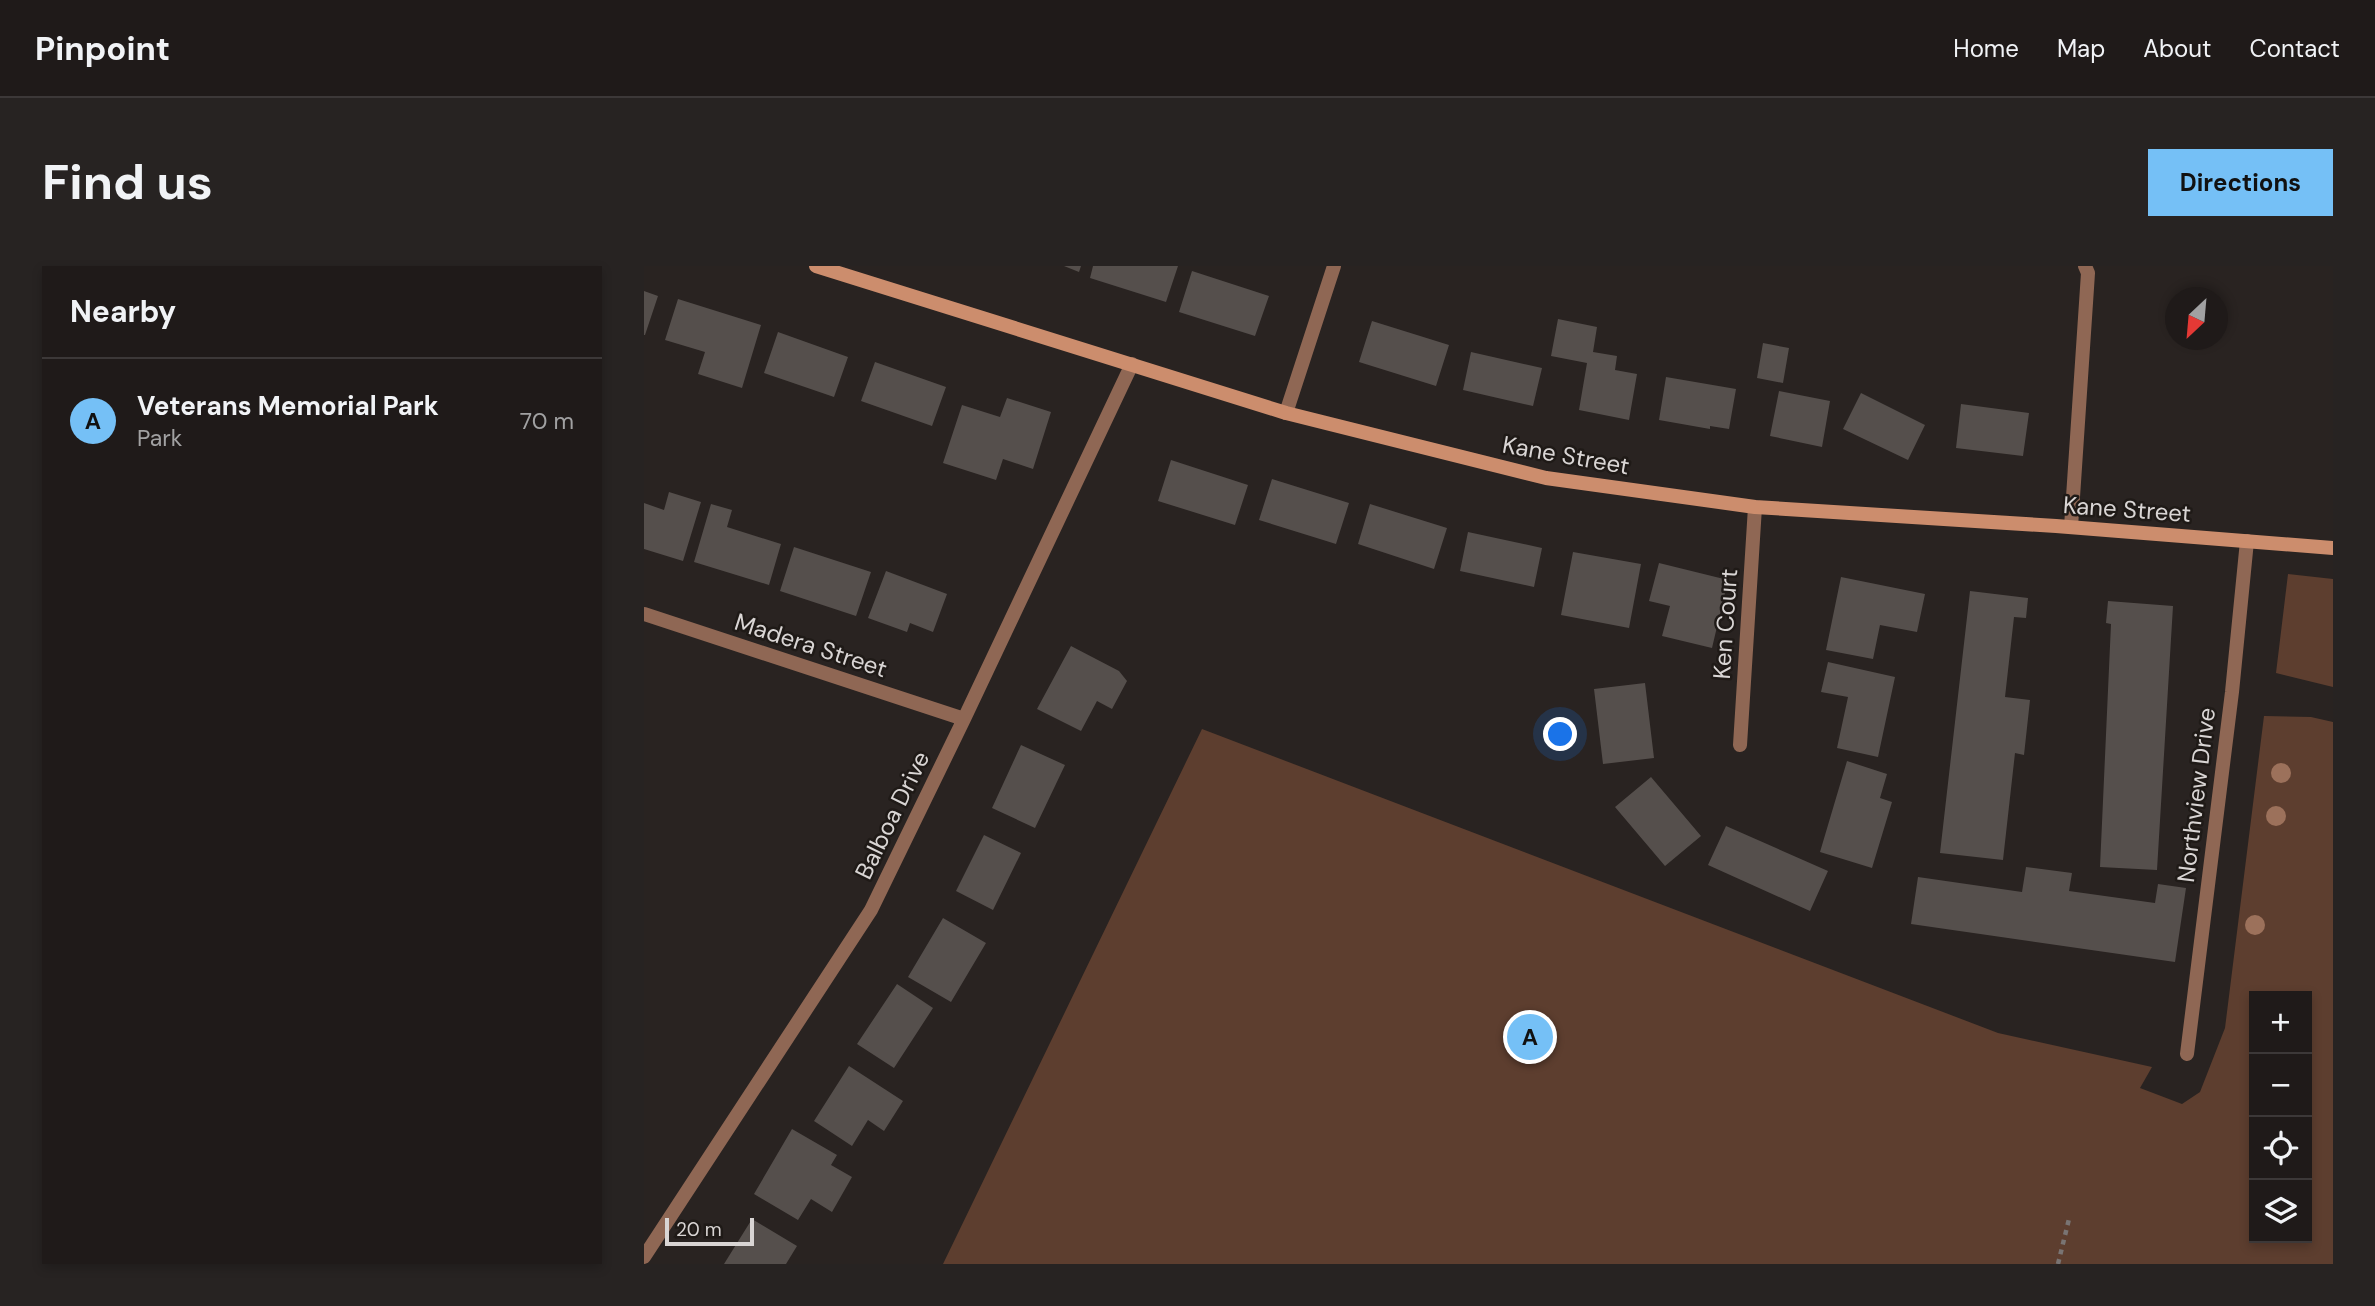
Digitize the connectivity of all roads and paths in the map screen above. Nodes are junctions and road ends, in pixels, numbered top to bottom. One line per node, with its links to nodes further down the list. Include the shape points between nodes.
1 (817, 266): 4 (street, Kane Street)
2 (1334, 266): 5 (street)
3 (2085, 266): 7 (street)
4 (1132, 364): 5 (street, Kane Street); 11 (street, Balboa Drive)
5 (1286, 413): 6 (street, Kane Street, via 1546,478)
6 (1755, 507): 7 (street, Kane Street); 12 (street, Ken Court)
7 (2071, 527): 8 (street, Kane Street)
8 (2247, 541): 9 (street, Kane Street); 13 (street, Northview Drive)
9 (2333, 548)
10 (644, 614): 11 (street, Madera Street)
11 (964, 719): 15 (street, Balboa Drive, via 871,910)
12 (1740, 745)
13 (2187, 1054)
14 (2069, 1219): 16 (path)
15 (644, 1258)
16 (2058, 1264)

